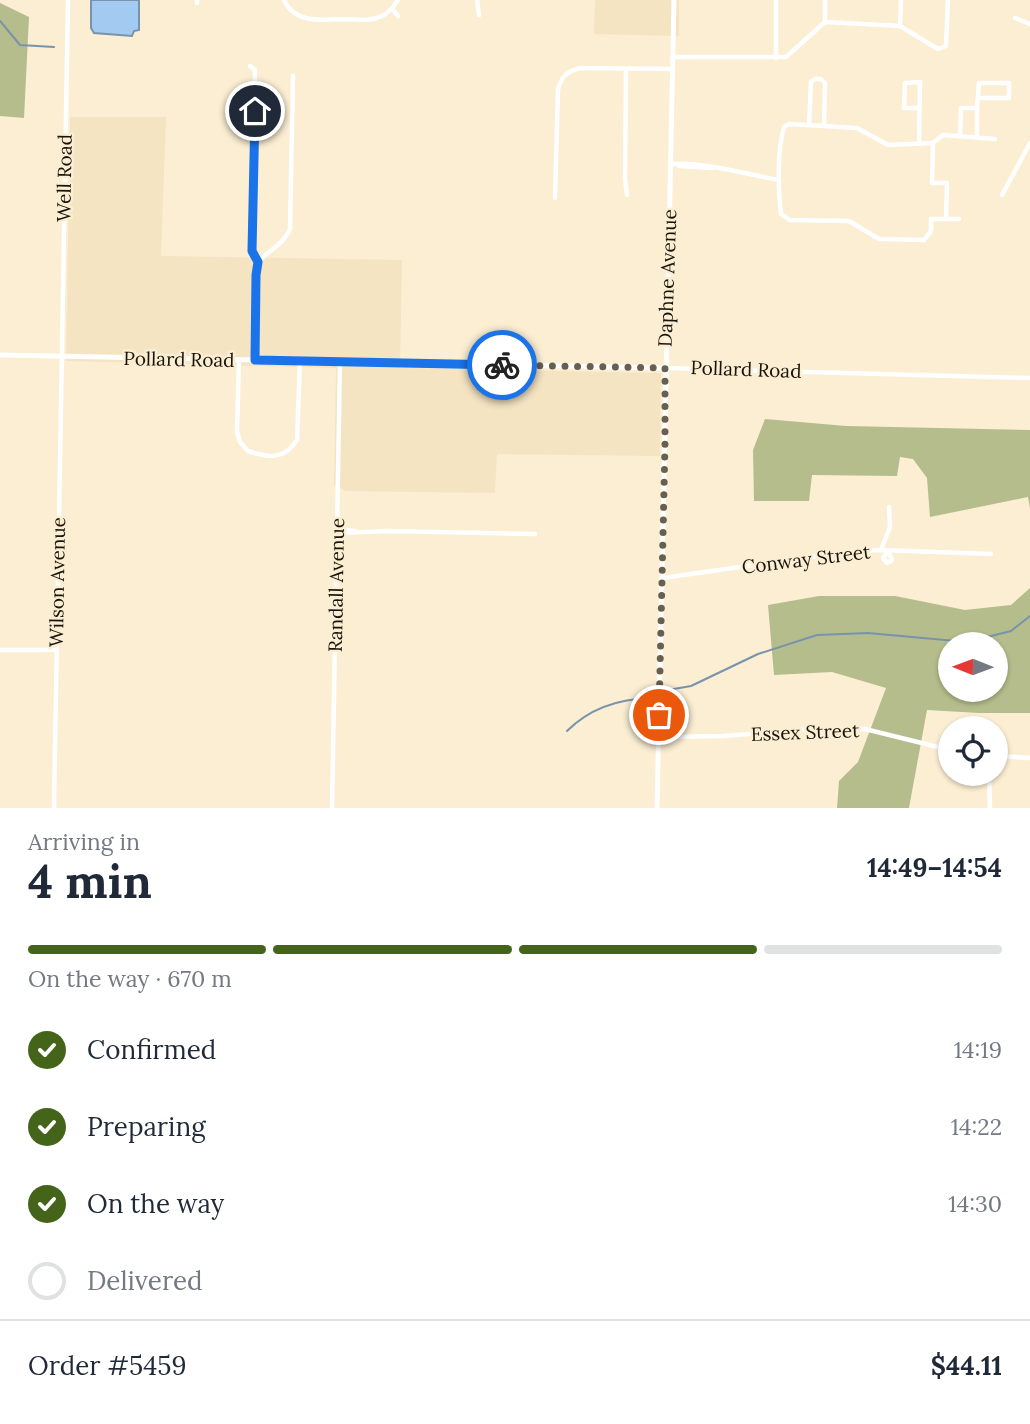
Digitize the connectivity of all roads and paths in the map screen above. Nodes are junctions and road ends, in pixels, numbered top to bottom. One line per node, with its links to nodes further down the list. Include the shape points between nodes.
1 (68, 0): 43 (street, Well Road)
2 (284, 0): 10 (street, via 289,10 313,20 374,19)
3 (398, 0): 10 (street)
4 (477, 0): 11 (street)
5 (674, 0): 17 (street, Daphne Avenue)
6 (776, 0): 18 (street)
7 (825, 0): 14 (street)
8 (901, 0): 16 (street)
9 (948, 0): 16 (street, via 946,46 938,49)
10 (392, 9): 12 (street)
11 (479, 15)
12 (398, 16)
13 (1015, 18): 15 (street)
14 (825, 22): 16 (street); 18 (street, via 793,52)
15 (1030, 24)
16 (900, 26)
17 (672, 57): 18 (street); 21 (street, Daphne Avenue)
18 (776, 58)
19 (250, 66): 41 (street, via 256,70 252,251)
20 (626, 69): 21 (street); 36 (street); 38 (street, via 580,68 561,79)
21 (672, 69): 34 (street, Daphne Avenue)
22 (293, 76): 41 (street, via 289,229 286,238)
23 (978, 98): 23 (street, via 979,83 1009,83 1009,98); 25 (street)
24 (919, 108): 24 (street, via 920,82 905,83 904,108); 33 (street)
25 (977, 108): 28 (street, via 961,108); 29 (street)
26 (809, 125): 27 (street); 27 (street, via 811,82 821,79 825,83); 35 (street, via 785,127)
27 (824, 125): 33 (street, via 856,128 888,145)
28 (960, 135): 29 (street); 31 (street, via 943,135)
29 (977, 137): 30 (street)
30 (995, 139)
31 (933, 143): 33 (street); 39 (street, via 932,183 947,183)
32 (1030, 143): 37 (street)
33 (919, 144)
34 (670, 164): 35 (street); 48 (street, Daphne Avenue)
35 (779, 180): 39 (street, via 781,214 790,220 849,221 879,239 924,240 931,231 931,219)
36 (628, 195)
37 (1002, 195)
38 (555, 198)
39 (946, 219): 40 (street)
40 (959, 219)
41 (258, 262): 45 (street)
42 (0, 355): 43 (street, Pollard Road)
43 (61, 356): 44 (street, Pollard Road); 57 (street, Wilson Avenue)
44 (239, 360): 45 (street, Pollard Road); 46 (street, via 238,437 248,451 271,455 283,455 298,440)
45 (255, 360): 46 (street, Pollard Road)
46 (300, 361): 47 (street, Pollard Road)
47 (340, 362): 48 (street, Pollard Road); 51 (street, Randall Avenue)
48 (665, 368): 49 (street, Pollard Road); 55 (street, Daphne Avenue)
49 (1030, 378)
50 (889, 507): 53 (street, via 890,527)
51 (338, 531): 52 (street); 64 (street, Randall Avenue)
52 (535, 534)
53 (881, 550): 54 (street, Conway Street); 55 (street, Conway Street)
54 (991, 554)
55 (663, 578): 58 (street, Daphne Avenue)
56 (0, 650): 57 (street)
57 (57, 650): 63 (street, Wilson Avenue)
58 (658, 737): 59 (street, Essex Street, via 865,729); 65 (street, Daphne Avenue)
59 (938, 747)
60 (1008, 757): 61 (street)
61 (1030, 758)
62 (989, 786): 66 (street)
63 (54, 808)
64 (332, 808)
65 (657, 808)
66 (990, 808)

